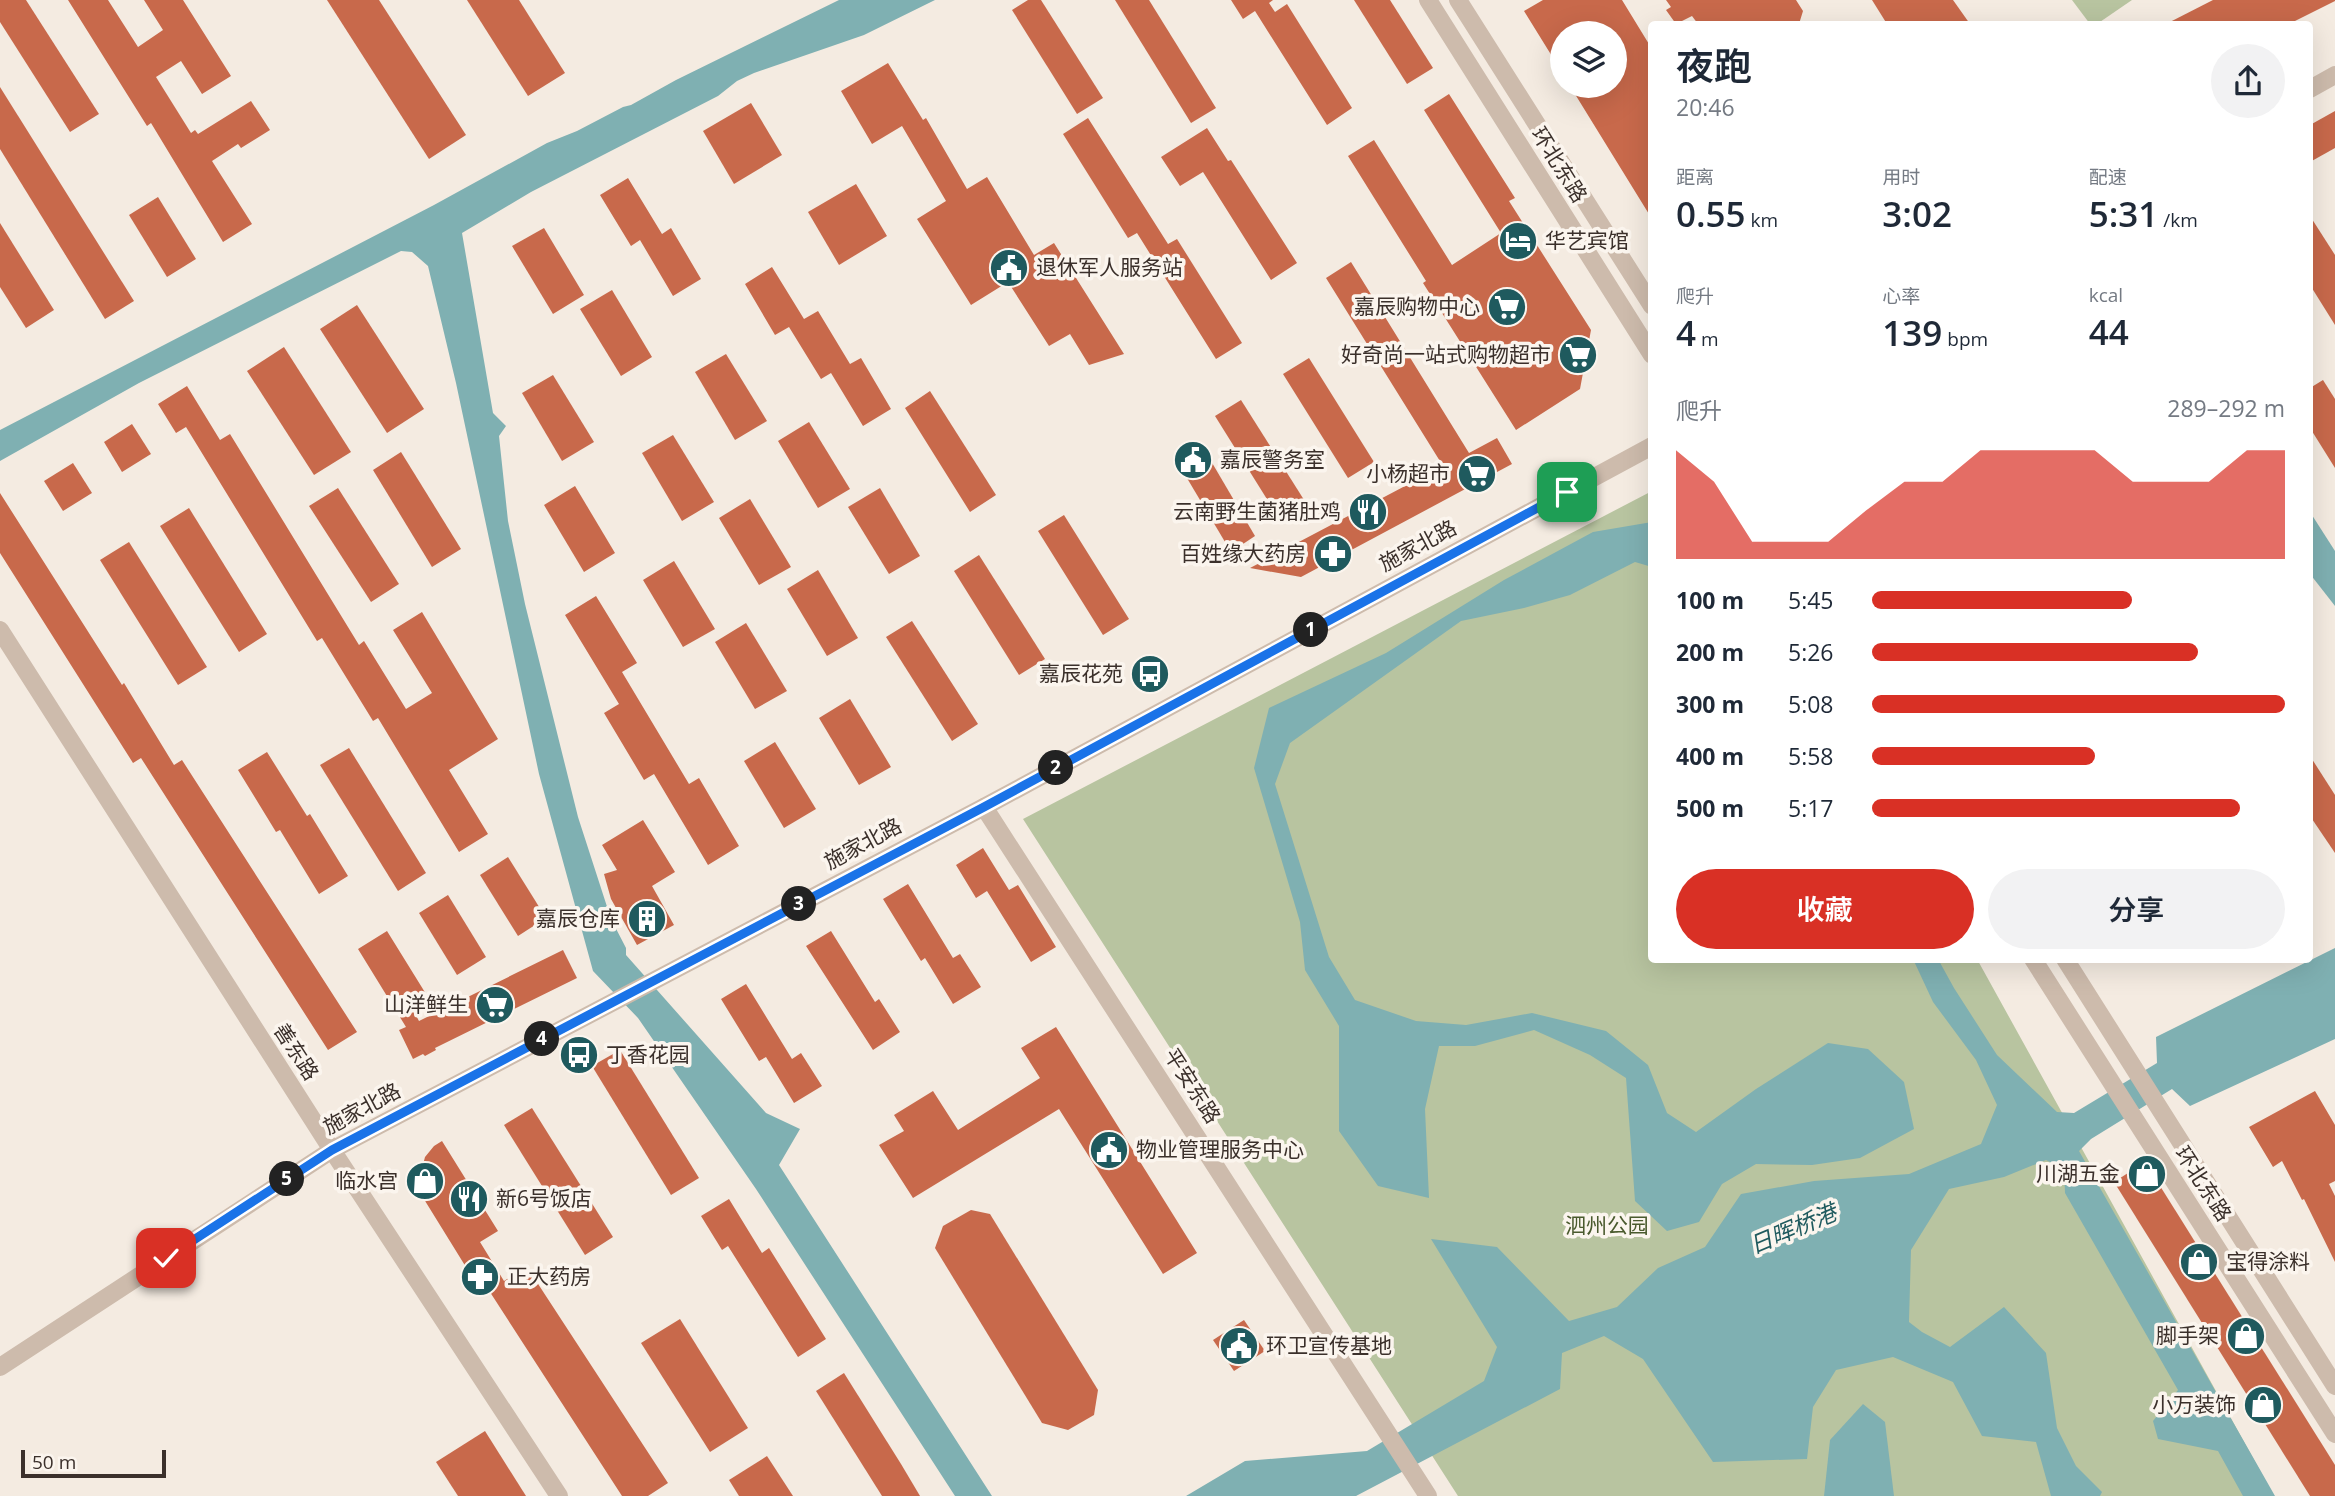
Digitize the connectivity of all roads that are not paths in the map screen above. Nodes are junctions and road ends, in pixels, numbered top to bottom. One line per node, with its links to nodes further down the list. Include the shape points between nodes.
1 (1428, 0): 6 (street, 环北东路)
2 (1458, 0): 5 (street, 环北东路)
3 (2335, 75): 4 (street)
4 (2313, 87)
5 (1648, 300)
6 (1648, 349)
7 (1648, 448): 9 (street, 施家北路)
8 (0, 630): 12 (street, 善东路)
9 (984, 807): 12 (street, 施家北路); 16 (street, 平安东路)
10 (2036, 963): 15 (street, 环北东路)
11 (2068, 963): 14 (street, 环北东路)
12 (332, 1150): 13 (street, 施家北路); 17 (street, 善东路)
13 (0, 1367)
14 (2335, 1386)
15 (2335, 1434)
16 (1424, 1490)
17 (559, 1496)

